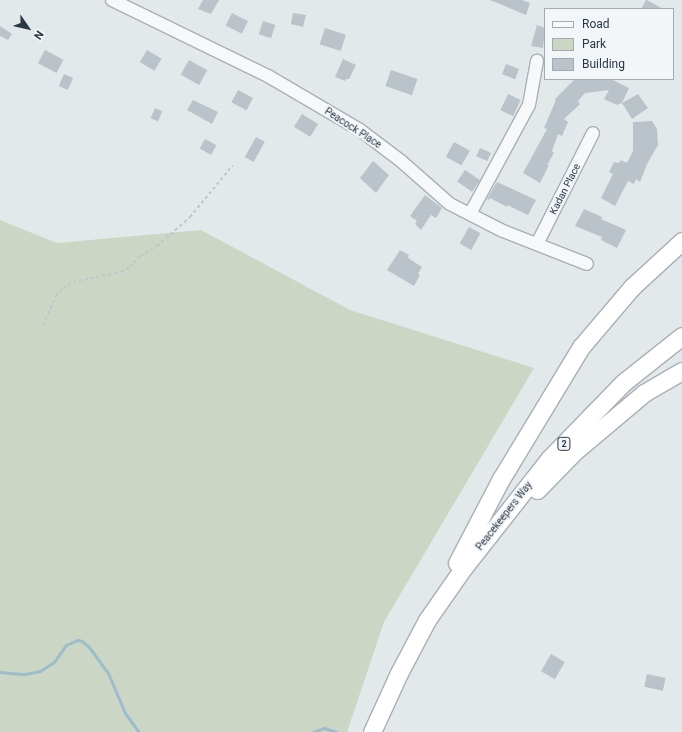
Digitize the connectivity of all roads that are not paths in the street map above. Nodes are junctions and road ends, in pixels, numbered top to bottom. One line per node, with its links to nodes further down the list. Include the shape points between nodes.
1 (112, 0): 4 (street, Peacock Place, via 268,76 360,130 401,161 450,204)
2 (537, 61): 4 (street, via 529,105)
3 (593, 133): 6 (street, Kadan Place)
4 (470, 214): 6 (street, Peacock Place, via 503,231)
5 (682, 241): 11 (highway, via 632,287 580,347 502,479)
6 (537, 244): 7 (street, Peacock Place)
7 (587, 264)
8 (682, 336): 10 (highway, Peacekeepers Way / 2, via 624,382 549,459)
9 (682, 371): 10 (highway, via 644,393 574,452)
10 (464, 568): 11 (highway, Peacekeepers Way / 2)
11 (427, 620): 12 (highway, Peacekeepers Way / 2)
12 (372, 732)

